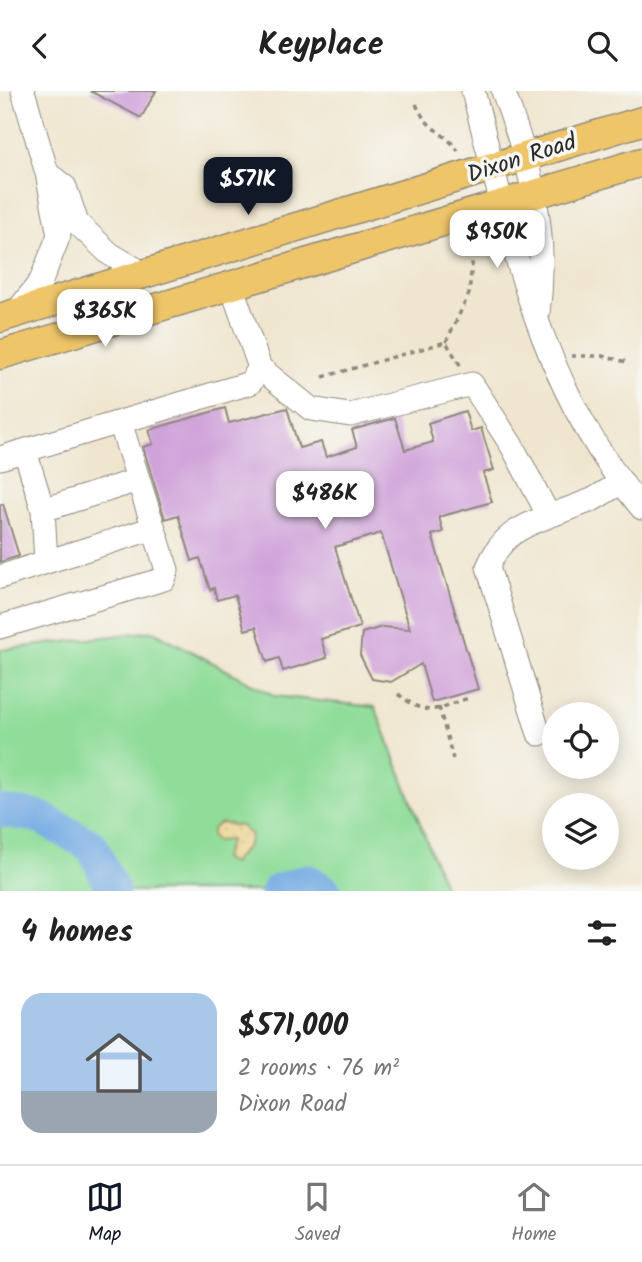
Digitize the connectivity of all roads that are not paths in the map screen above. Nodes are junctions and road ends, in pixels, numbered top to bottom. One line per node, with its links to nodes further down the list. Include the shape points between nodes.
1 (23, 91): 8 (street)
2 (473, 91): 7 (street)
3 (503, 91): 5 (street)
4 (642, 121): 5 (main road, Dixon Road)
5 (527, 156): 7 (main road, Dixon Road); 9 (street)
6 (642, 162): 9 (main road, Dixon Road)
7 (493, 168): 10 (street); 11 (main road, Dixon Road)
8 (47, 173): 11 (street, via 65,187 77,223 110,254); 13 (street, via 59,235 41,281)
9 (534, 194): 10 (main road, Dixon Road); 14 (street, via 543,277)
10 (501, 206): 12 (main road, Dixon Road); 14 (street)
11 (144, 274): 13 (main road, Dixon Road)
12 (231, 285): 15 (main road, Dixon Road); 16 (street)
13 (7, 316)
14 (538, 320): 21 (street, via 571,407)
15 (0, 355)
16 (260, 368): 17 (street, via 250,383); 24 (street, via 311,409 350,415 472,384)
17 (120, 422): 18 (street); 20 (street)
18 (25, 451): 19 (street); 23 (street)
19 (0, 458)
20 (138, 480): 23 (street); 25 (street)
21 (621, 482): 22 (street); 24 (street, via 592,500)
22 (642, 508)
23 (43, 510): 26 (street)
24 (549, 516): 29 (street, via 507,536 488,567)
25 (154, 529): 26 (street); 28 (street, via 167,570 164,579)
26 (46, 562): 27 (street)
27 (0, 577)
28 (0, 627)
29 (539, 734)

